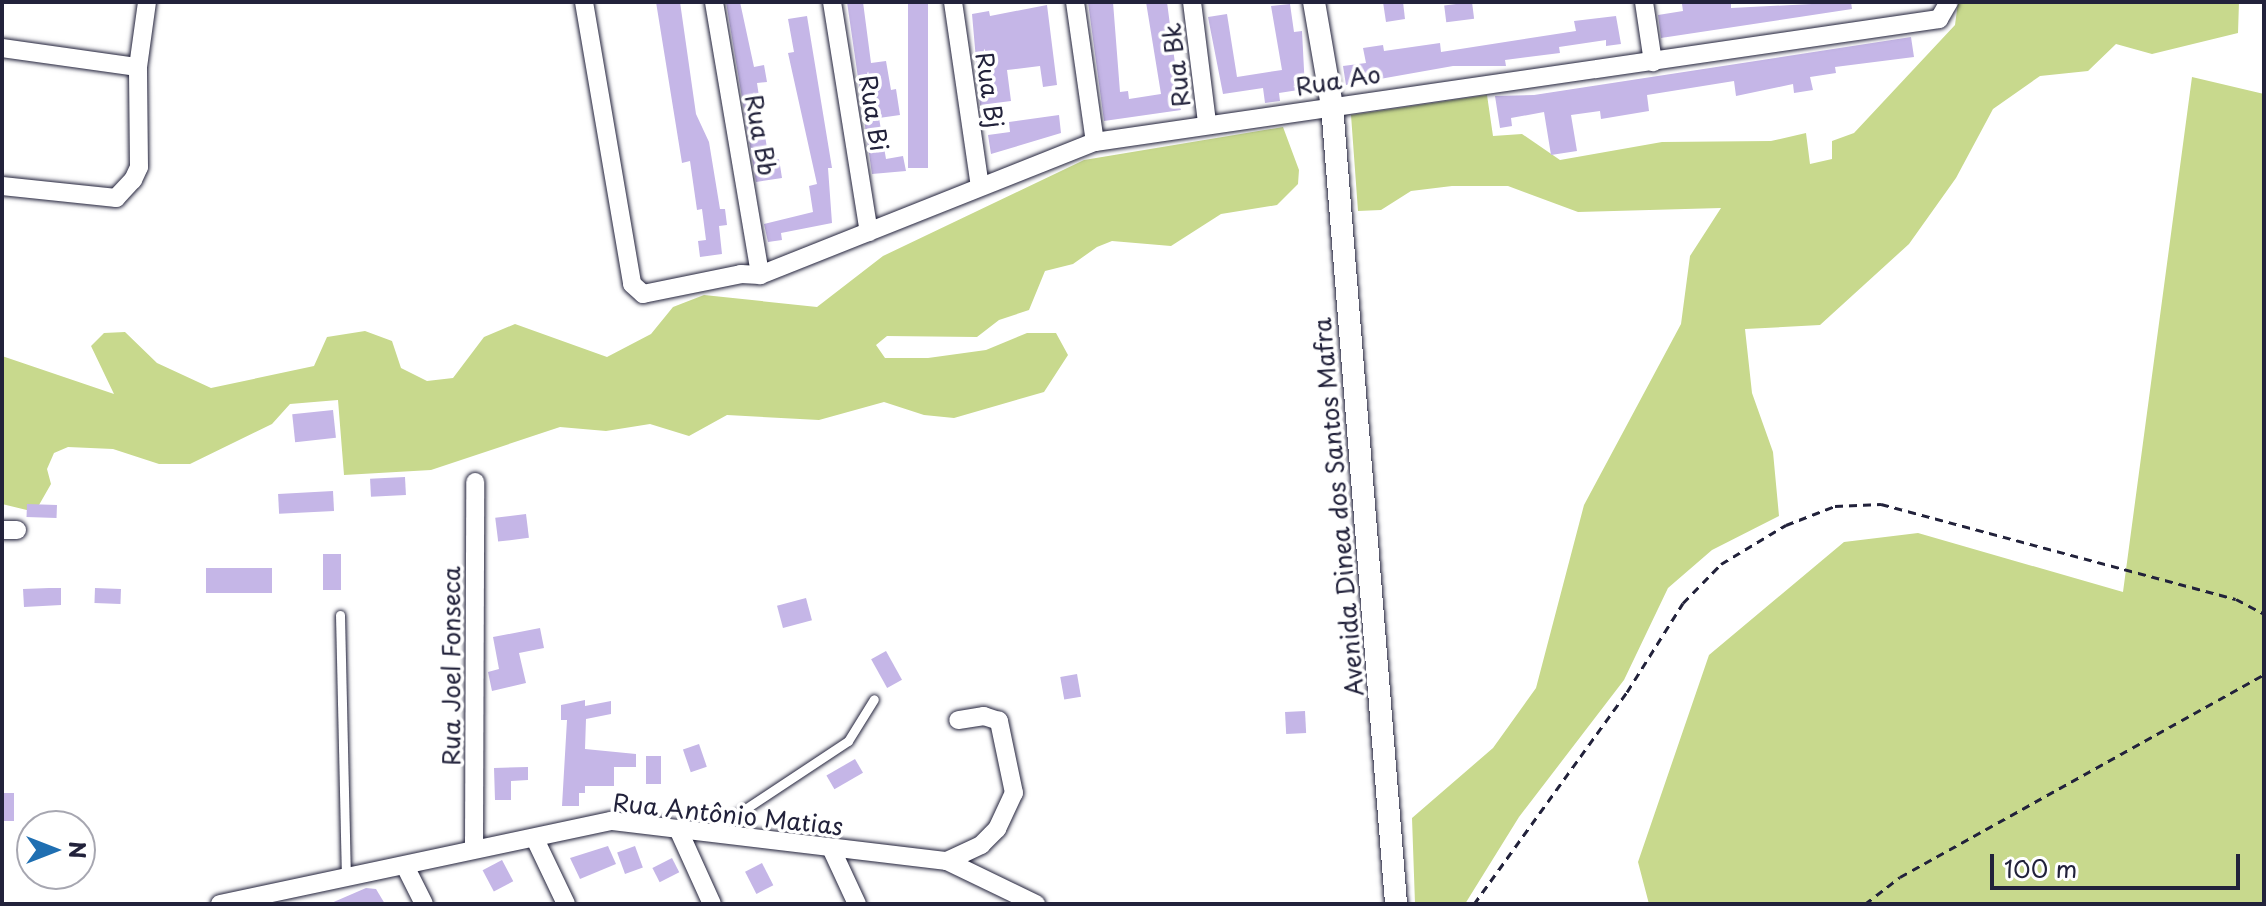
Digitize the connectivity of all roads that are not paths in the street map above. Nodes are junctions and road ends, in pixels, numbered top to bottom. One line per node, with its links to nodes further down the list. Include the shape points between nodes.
1 (147, 2): 13 (street)
2 (584, 2): 20 (street, Rua Ao, via 632,284 643,294 741,274)
3 (714, 2): 20 (street, Rua Bb)
4 (832, 2): 19 (street, Rua Bi)
5 (953, 2): 18 (street, Rua Bj)
6 (1075, 2): 16 (street)
7 (1192, 2): 15 (street, Rua Bk)
8 (1314, 2): 14 (street, Avenida Dinea dos Santos Mafra)
9 (1644, 2): 12 (street)
10 (1947, 8): 12 (street, Rua Ao)
11 (2, 48): 13 (street)
12 (1653, 62): 14 (street, Rua Ao)
13 (138, 67): 17 (street, via 139,167 116,198)
14 (1332, 106): 15 (street, Rua Ao); 40 (street, Avenida Dinea dos Santos Mafra)
15 (1207, 123): 16 (street, Rua Ao)
16 (1095, 142): 18 (street, Rua Ao)
17 (2, 186)
18 (980, 186): 19 (street, Rua Ao)
19 (869, 232): 20 (street, Rua Ao)
20 (760, 275)
21 (475, 482): 29 (street, Rua Joel Fonseca)
22 (340, 615): 32 (lane)
23 (874, 699): 26 (lane, via 848,741)
24 (958, 720): 30 (street, via 984,716 999,721 1014,793 997,829 981,845)
25 (678, 829): 26 (street, Rua Antônio Matias); 27 (street, Rua Antônio Matias, via 611,821); 37 (street)
26 (709, 833): 28 (street, Rua Antônio Matias)
27 (535, 839): 29 (street, Rua Antônio Matias); 36 (street)
28 (831, 848): 30 (street, Rua Antônio Matias); 38 (street)
29 (474, 849): 31 (street, Rua Antônio Matias)
30 (947, 861): 33 (street, Rua Antônio Matias)
31 (406, 868): 32 (street, Rua Antônio Matias); 35 (street)
32 (346, 879): 34 (street, Rua Antônio Matias)
33 (1009, 898): 39 (street, Rua Antônio Matias)
34 (220, 904)
35 (424, 904)
36 (566, 904)
37 (712, 904)
38 (857, 904)
39 (1036, 904)
40 (1396, 904)

